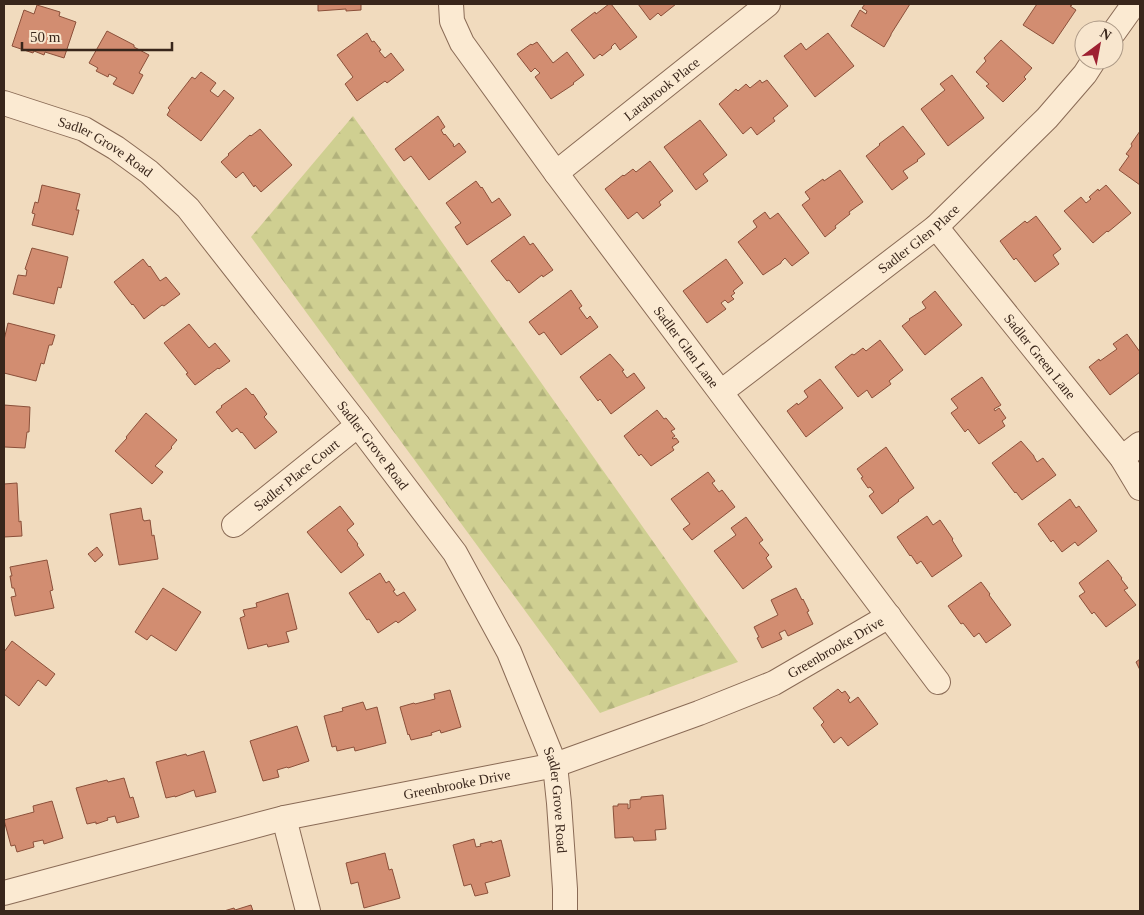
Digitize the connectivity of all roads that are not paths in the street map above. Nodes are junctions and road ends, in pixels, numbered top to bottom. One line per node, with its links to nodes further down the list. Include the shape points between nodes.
1 (451, 4): 7 (street, Sadler Glen Lane, via 452,21 462,43)
2 (768, 4): 7 (street, Larabrook Place)
3 (1134, 4): 4 (street)
4 (1123, 20)
5 (1087, 70): 8 (street, Sadler Glen Place, via 1047,118)
6 (4, 103): 10 (street, Sadler Grove Road, via 84,129 149,172 188,208)
7 (556, 173): 9 (street, Sadler Glen Lane)
8 (936, 227): 9 (street, Sadler Glen Place); 11 (street, Sadler Green Lane)
9 (721, 392): 14 (street, Sadler Glen Lane)
10 (358, 426): 13 (street, Sadler Place Court); 16 (street, Sadler Grove Road, via 455,553 509,652)
11 (1131, 451): 12 (street, Sadler Green Lane)
12 (1140, 488)
13 (234, 525)
14 (889, 616): 15 (street, Sadler Glen Lane); 16 (street, Greenbrooke Drive, via 774,683)
15 (938, 682)
16 (554, 765): 17 (street, Greenbrooke Drive); 20 (street, Sadler Grove Road)
17 (284, 818): 18 (street, Greenbrooke Drive); 19 (street)
18 (4, 893)
19 (308, 911)
20 (565, 911)

